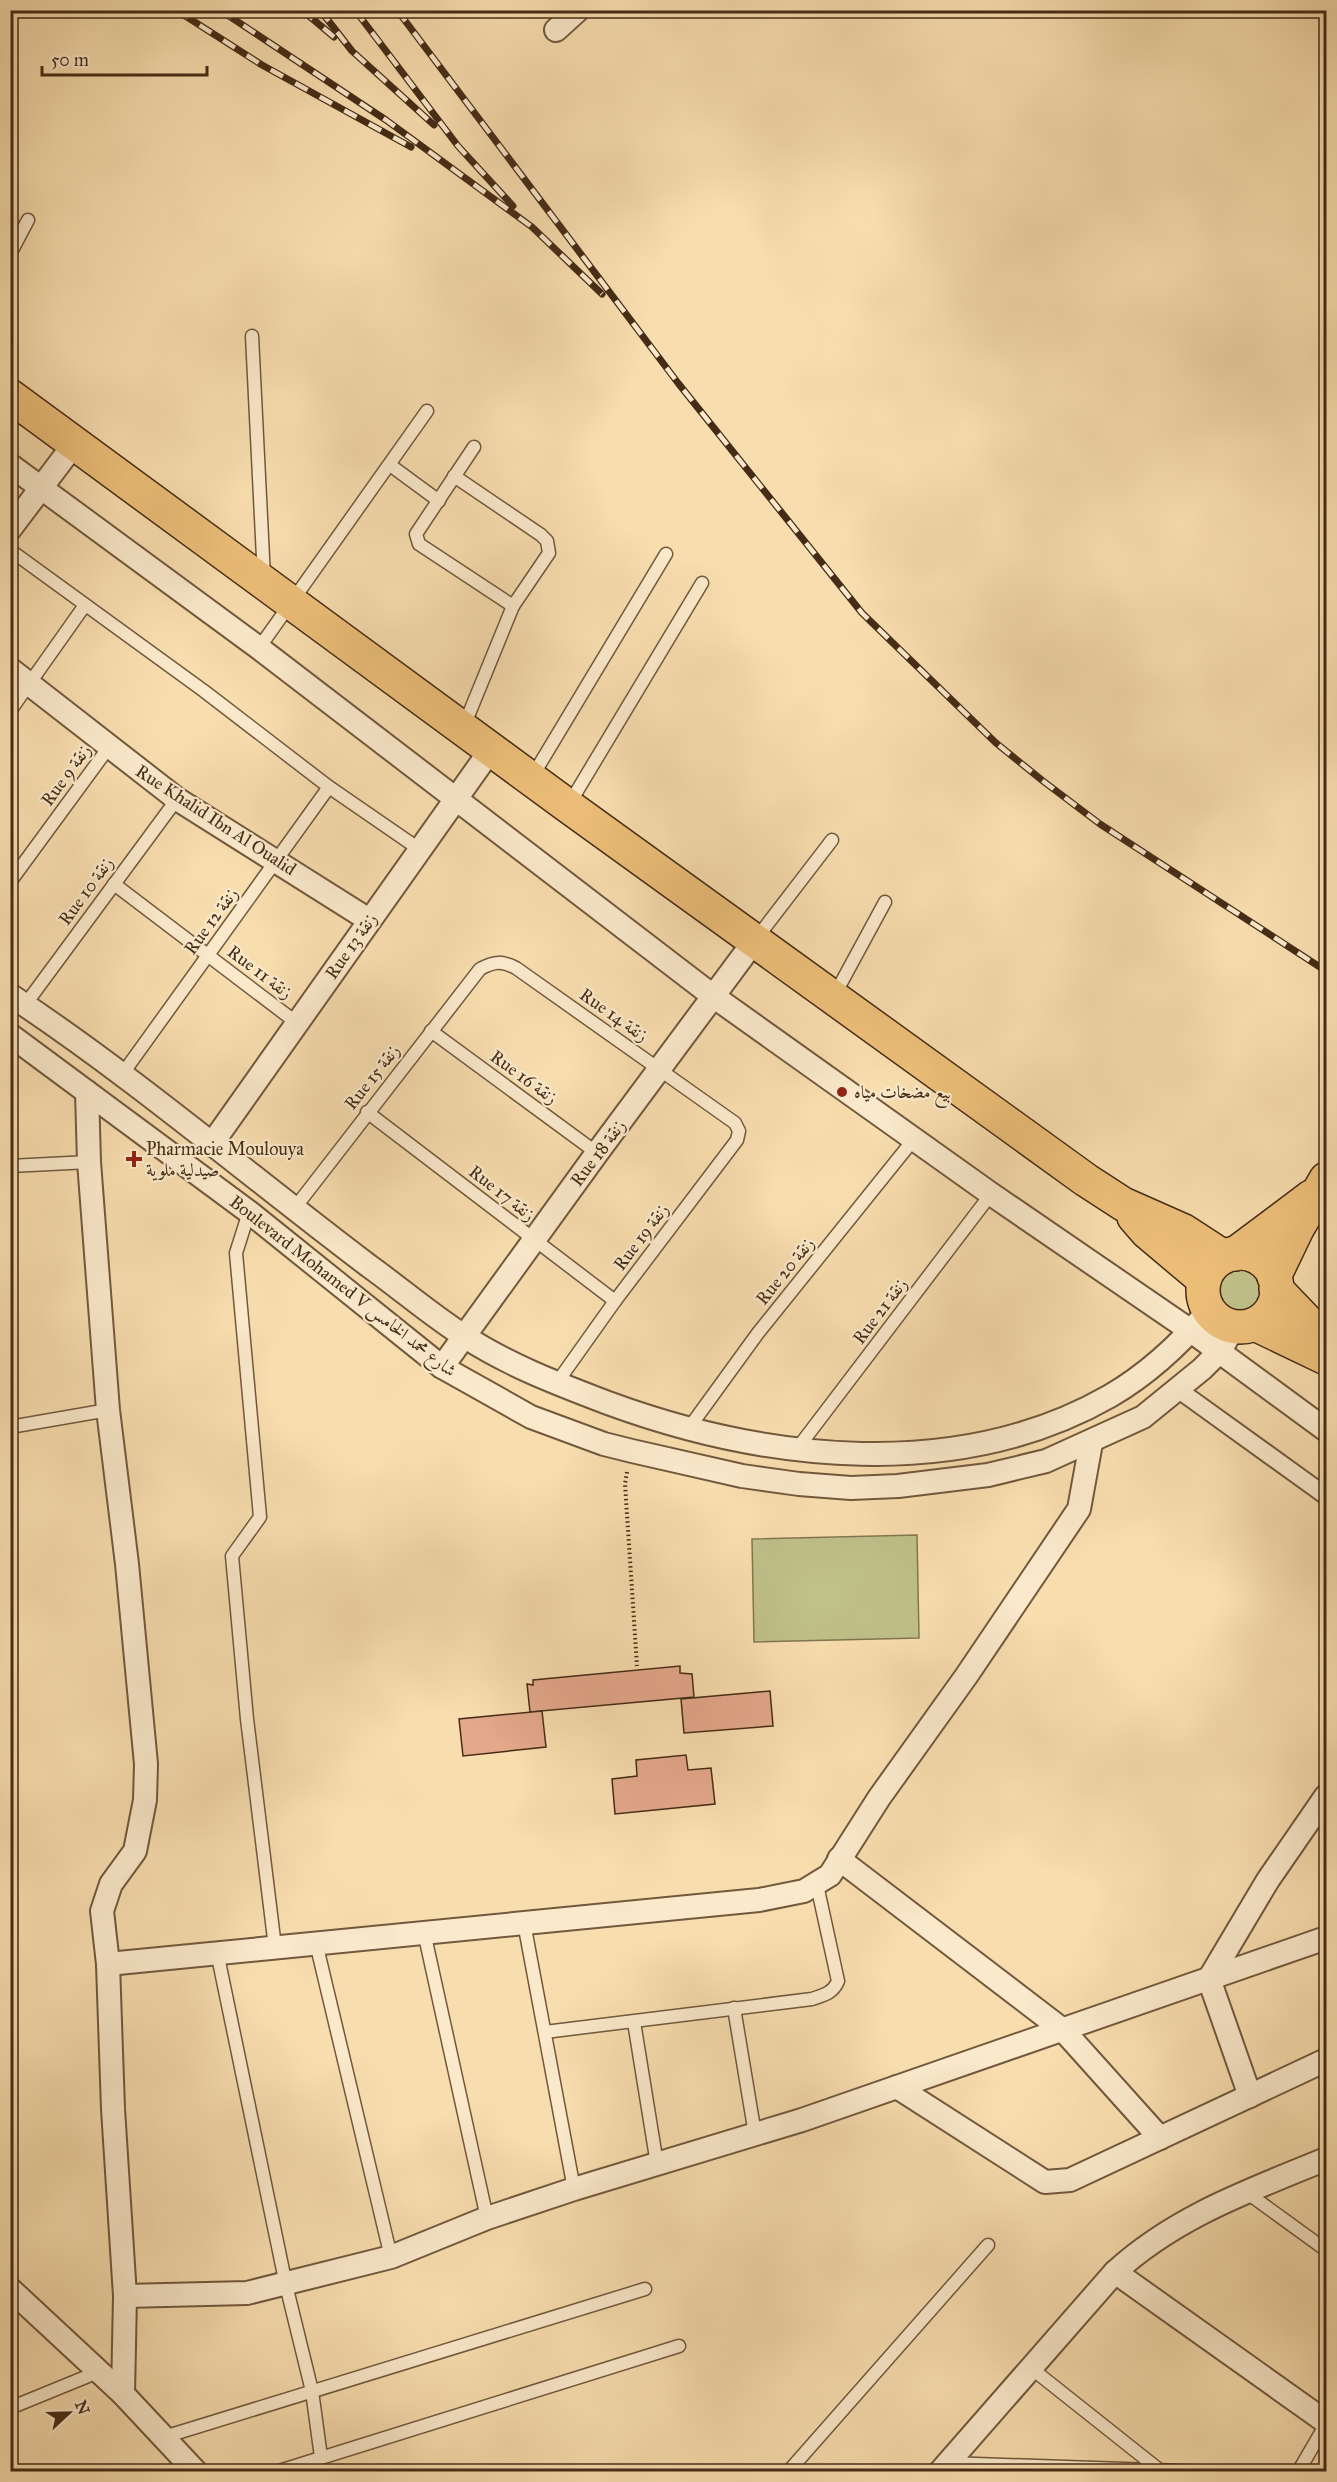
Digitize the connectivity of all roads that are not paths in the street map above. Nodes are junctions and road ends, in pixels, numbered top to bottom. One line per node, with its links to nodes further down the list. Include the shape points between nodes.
1 (578, 10): 2 (street)
2 (556, 30)
3 (28, 220): 4 (lane)
4 (10, 254)
5 (252, 336): 19 (lane)
6 (10, 396): 8 (main road)
7 (426, 411): 11 (lane)
8 (75, 443): 13 (street); 19 (main road)
9 (474, 447): 12 (lane)
10 (10, 465): 13 (street)
11 (390, 465): 14 (lane); 20 (lane)
12 (454, 476): 14 (lane); 22 (lane, via 547,542 549,553)
13 (41, 487): 15 (street); 23 (street)
14 (439, 501): 22 (lane, via 416,534 419,544)
15 (10, 529)
16 (10, 550): 21 (lane)
17 (666, 554): 30 (lane)
18 (702, 583): 34 (lane)
19 (265, 585): 20 (main road)
20 (291, 603): 23 (lane); 27 (main road)
21 (85, 605): 25 (lane); 31 (lane)
22 (513, 606): 27 (lane)
23 (259, 648): 32 (street)
24 (10, 669): 25 (street, Rue Khalid Ibn Al Oualid)
25 (30, 685): 26 (lane); 28 (street, Rue Khalid Ibn Al Oualid)
26 (10, 711)
27 (463, 728): 29 (main road)
28 (109, 747): 33 (street, Rue Khalid Ibn Al Oualid); 38 (lane, Rue 9 زنقة)
29 (492, 748): 30 (main road); 32 (street, Rue 13 زنقة)
30 (531, 777): 34 (main road)
31 (329, 787): 36 (lane); 37 (lane, Rue 12 زنقة)
32 (456, 798): 36 (street, Rue 13 زنقة); 45 (street)
33 (177, 799): 37 (street, Rue Khalid Ibn Al Oualid); 39 (lane, Rue 10 زنقة)
34 (568, 806): 42 (main road)
35 (831, 840): 42 (lane)
36 (419, 849): 41 (street, Rue 13 زنقة)
37 (277, 861): 41 (street, Rue Khalid Ibn Al Oualid); 43 (lane, Rue 12 زنقة)
38 (11, 879)
39 (114, 884): 43 (lane, Rue 11 زنقة); 47 (lane, Rue 10 زنقة)
40 (885, 902): 46 (lane)
41 (369, 920): 48 (street, Rue 13 زنقة)
42 (755, 940): 45 (street, Rue 18 زنقة); 46 (main road)
43 (208, 955): 48 (lane, Rue 11 زنقة); 52 (lane, Rue 12 زنقة)
44 (480, 969): 49 (lane, Rue 15 زنقة); 51 (lane, Rue 14 زنقة, via 492,962 516,968)
45 (713, 996): 51 (street, Rue 18 زنقة); 56 (street)
46 (833, 996): 68 (main road, via 1123,1204 1184,1231)
47 (18, 1000): 52 (street, Boulevard Mohamed V شارع محمد الخامس)
48 (297, 1023): 57 (street, Rue 13 زنقة)
49 (431, 1031): 54 (lane, Rue 15 زنقة); 58 (lane, Rue 16 زنقة)
50 (10, 1035): 53 (street, Boulevard Mohamed V شارع محمد الخامس)
51 (659, 1068): 55 (lane, Rue 14 زنقة); 58 (street, Rue 18 زنقة)
52 (121, 1076): 57 (street, Boulevard Mohamed V شارع محمد الخامس)
53 (87, 1092): 59 (street); 64 (street, Boulevard Mohamed V شارع محمد الخامس)
54 (367, 1112): 63 (lane, Rue 15 زنقة); 65 (lane, Rue 17 زنقة)
55 (722, 1114): 67 (lane, Rue 19 زنقة, via 735,1123 739,1131 737,1140)
56 (914, 1139): 62 (street); 77 (lane, Rue 20 زنقة, via 758,1333)
57 (211, 1145): 63 (street, Boulevard Mohamed V شارع محمد الخامس)
58 (597, 1153): 65 (street, Rue 18 زنقة)
59 (89, 1162): 60 (lane); 75 (street)
60 (10, 1166)
61 (1322, 1186): 66 (main road); 68 (main road)
62 (991, 1194): 68 (street); 80 (lane, Rue 21 زنقة)
63 (294, 1209): 69 (street, Boulevard Mohamed V شارع محمد الخامس)
64 (249, 1212): 72 (street, Boulevard Mohamed V شارع محمد الخامس); 89 (lane, via 236,1253 260,1517 232,1557)
65 (534, 1240): 67 (lane, Rue 17 زنقة); 69 (street, Rue 18 زنقة)
66 (1275, 1283): 68 (main road, via 1271,1309); 68 (main road, via 1263,1261 1245,1254); 70 (main road)
67 (615, 1301): 73 (lane, Rue 19 زنقة)
68 (1221, 1304): 71 (main road); 78 (street); 79 (street, Boulevard Mohamed V شارع محمد الخامس, via 1172,1396 1143,1417); 80 (street, Boulevard Mohamed V شارع محمد الخامس, via 1147,1370 1111,1395 1049,1425 945,1451 887,1454)
69 (464, 1337): 72 (street, Rue 18 زنقة); 73 (street, Boulevard Mohamed V شارع محمد الخامس)
70 (1326, 1341)
71 (1326, 1358)
72 (442, 1367): 79 (street, Boulevard Mohamed V شارع محمد الخامس, via 531,1417 604,1444 742,1476 799,1484 898,1486 988,1475 1046,1461)
73 (556, 1384): 77 (street, Boulevard Mohamed V شارع محمد الخامس, via 643,1416)
74 (1183, 1393): 81 (street)
75 (108, 1410): 76 (lane); 91 (street, via 146,1764 145,1800 135,1851 111,1884 102,1911)
76 (10, 1427)
77 (689, 1428): 80 (street, Boulevard Mohamed V شارع محمد الخامس)
78 (1326, 1430)
79 (1090, 1443): 83 (street, via 1079,1509 1054,1551)
80 (797, 1449)
81 (1326, 1496)
82 (1326, 1796): 92 (street, via 1268,1880)
83 (839, 1859): 84 (street, via 830,1875); 95 (street)
84 (817, 1885): 85 (street, via 784,1897); 93 (lane, via 838,1981 835,1988 812,1999)
85 (524, 1923): 86 (street); 96 (lane)
86 (424, 1932): 88 (street); 106 (lane)
87 (1326, 1938): 92 (street)
88 (316, 1942): 89 (street); 109 (lane)
89 (275, 1947): 90 (street)
90 (217, 1952): 91 (street); 111 (lane)
91 (108, 1964): 114 (street)
92 (1209, 1979): 95 (street); 99 (street)
93 (734, 2008): 94 (lane); 100 (lane)
94 (634, 2022): 96 (lane); 103 (lane)
95 (1063, 2030): 98 (street); 101 (street)
96 (545, 2032): 104 (lane)
97 (1326, 2060): 99 (street)
98 (897, 2087): 100 (street); 101 (street, via 1045,2182 1070,2180)
99 (1250, 2096): 101 (street)
100 (755, 2134): 103 (street)
101 (1160, 2138)
102 (1326, 2159): 105 (street)
103 (657, 2164): 104 (street)
104 (574, 2189): 106 (street)
105 (1246, 2192): 108 (lane); 110 (street, via 1200,2211 1141,2248)
106 (488, 2218): 109 (street)
107 (987, 2244): 128 (lane)
108 (1326, 2250)
109 (391, 2257): 111 (street)
110 (1115, 2272): 116 (street); 121 (street)
111 (286, 2285): 114 (street, via 247,2293); 118 (lane)
112 (10, 2289): 117 (street)
113 (645, 2289): 118 (lane)
114 (125, 2296): 119 (street)
115 (679, 2346): 123 (lane)
116 (1032, 2368): 124 (street); 125 (lane)
117 (98, 2372): 119 (street); 120 (lane)
118 (312, 2391): 122 (lane); 123 (lane)
119 (123, 2394): 122 (street)
120 (10, 2408)
121 (1326, 2423): 130 (lane)
122 (164, 2437): 126 (street)
123 (321, 2457): 127 (lane)
124 (944, 2467): 125 (lane)
125 (1157, 2468): 129 (lane)
126 (196, 2472)
127 (276, 2472)
128 (788, 2472)
129 (1211, 2472)
130 (1298, 2472)

